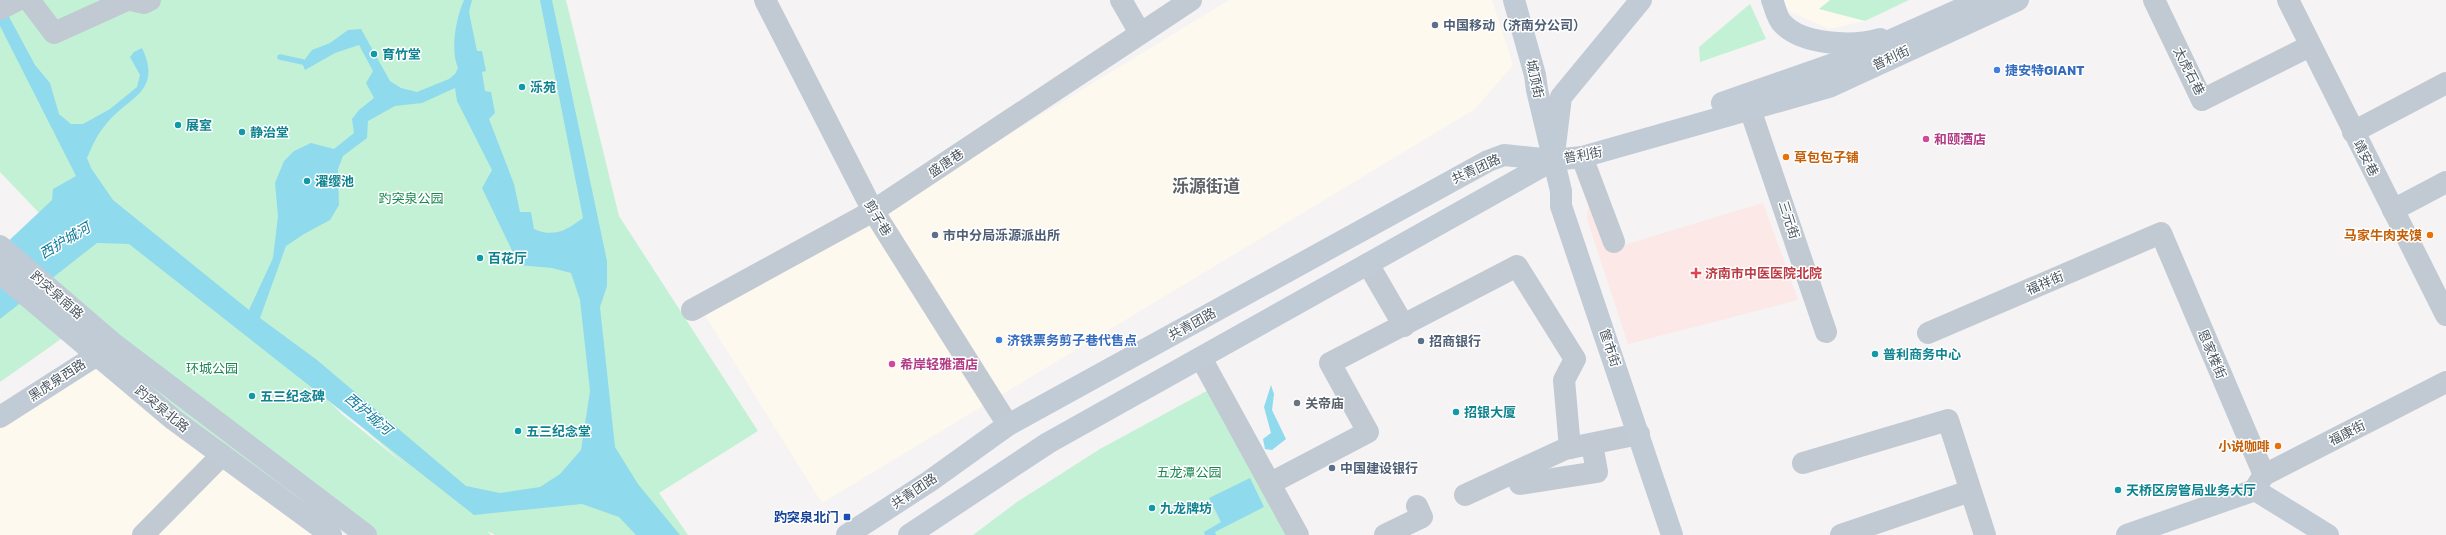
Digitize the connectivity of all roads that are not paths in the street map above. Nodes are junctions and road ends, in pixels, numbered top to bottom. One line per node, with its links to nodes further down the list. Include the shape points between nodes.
1 (18, 0): 16 (street)
2 (29, 0): 3 (street, via 54,33)
3 (127, 0)
4 (131, 0): 5 (street, via 144,3)
5 (150, 0)
6 (766, 0): 27 (street, 剪子巷)
7 (1122, 0): 18 (street)
8 (1191, 0): 18 (street, 盛唐巷)
9 (1514, 0): 24 (main road, 城顶街, via 1535,75)
10 (1642, 0): 24 (main road, via 1562,97)
11 (1772, 0): 17 (main road, via 1781,23 1805,39 1836,43 1875,41)
12 (1981, 0): 17 (main road, 普利街)
13 (2018, 0): 21 (main road, 普利街, via 1829,87)
14 (2154, 0): 19 (street, 太虎石巷, via 2202,100)
15 (2288, 0): 19 (street, 靖安巷)
16 (0, 9)
17 (1935, 23): 24 (main road, 普利街, via 1814,72 1597,142)
18 (1140, 33): 27 (street, 盛唐巷)
19 (2310, 46): 22 (street, 靖安巷)
20 (2446, 83): 22 (street)
21 (1750, 109): 23 (main road, 普利街); 36 (street, 三元街)
22 (2353, 132): 26 (street, 靖安巷)
23 (1582, 157): 24 (main road, 普利街); 29 (street)
24 (1553, 160): 31 (main road); 43 (main road, 共青团路, via 1504,156 1488,160); 44 (main road, 筐市街, via 1562,206)
25 (2446, 182): 26 (street)
26 (2393, 210): 34 (street, 靖安巷)
27 (873, 211): 33 (street, 盛唐巷); 43 (street, 剪子巷)
28 (2161, 233): 37 (street, 福祥街); 50 (street, 恩家楼街)
29 (1614, 242)
30 (0, 246): 38 (main road, 趵突泉南路)
31 (1368, 264): 35 (street); 40 (main road)
32 (0, 274): 39 (main road, 趵突泉北路)
33 (692, 310)
34 (2446, 315)
35 (1404, 326): 46 (street, via 1517,266 1575,359 1564,380); 49 (street, via 1330,363 1368,432)
36 (1826, 332)
37 (1928, 333)
38 (114, 344): 39 (main road, 黑虎泉西路); 58 (main road, 趵突泉北路)
39 (96, 355): 42 (main road, 黑虎泉西路); 47 (main road, 趵突泉北路, via 174,420)
40 (1201, 358): 49 (street); 60 (main road, via 1048,443)
41 (2446, 382): 50 (street, 福康街)
42 (0, 417)
43 (1008, 425): 59 (main road, 共青团路, via 930,481)
44 (1639, 434): 45 (street); 63 (main road, 筐市街)
45 (1592, 444): 46 (street); 51 (street, via 1597,472)
46 (1570, 448): 53 (street)
47 (222, 455): 56 (street); 57 (main road, 趵突泉北路)
48 (1803, 463): 52 (street, via 1948,420)
49 (1271, 483): 61 (street)
50 (2259, 483): 55 (main road); 66 (main road)
51 (1520, 484)
52 (1970, 491): 64 (street); 65 (street)
53 (1465, 495)
54 (1417, 506): 62 (street, via 1422,517)
55 (2135, 534)
56 (143, 535)
57 (331, 535)
58 (366, 535)
59 (847, 535)
60 (909, 535)
61 (1298, 535)
62 (1385, 535)
63 (1672, 535)
64 (1841, 535)
65 (1985, 535)
66 (2328, 535)

